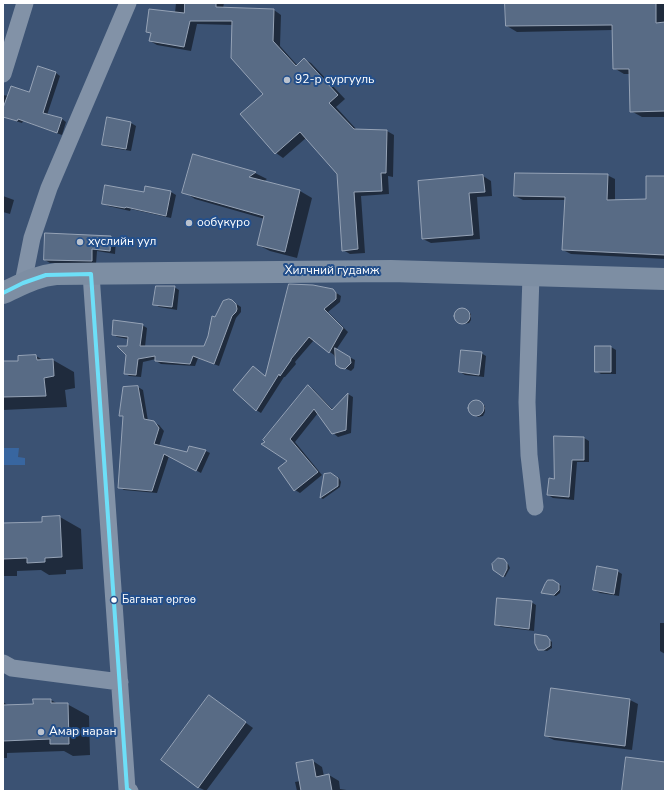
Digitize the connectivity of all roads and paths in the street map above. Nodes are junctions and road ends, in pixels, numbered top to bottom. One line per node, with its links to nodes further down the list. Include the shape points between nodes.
1 (25, 3): 3 (street)
2 (128, 3): 7 (street, via 49,188 34,231)
3 (3, 74)
4 (92, 274): 5 (main road, Хилчний гудамж, via 391,271); 7 (main road, Хилчний гудамж, via 46,275); 11 (street)
5 (531, 275): 6 (main road, Хилчний гудамж); 9 (street, via 527,402 529,455)
6 (665, 279)
7 (23, 283): 8 (main road, Хилчний гудамж)
8 (3, 293)
9 (535, 507)
10 (3, 664): 11 (street, via 12,668)
11 (120, 682): 12 (street)
12 (128, 790)

